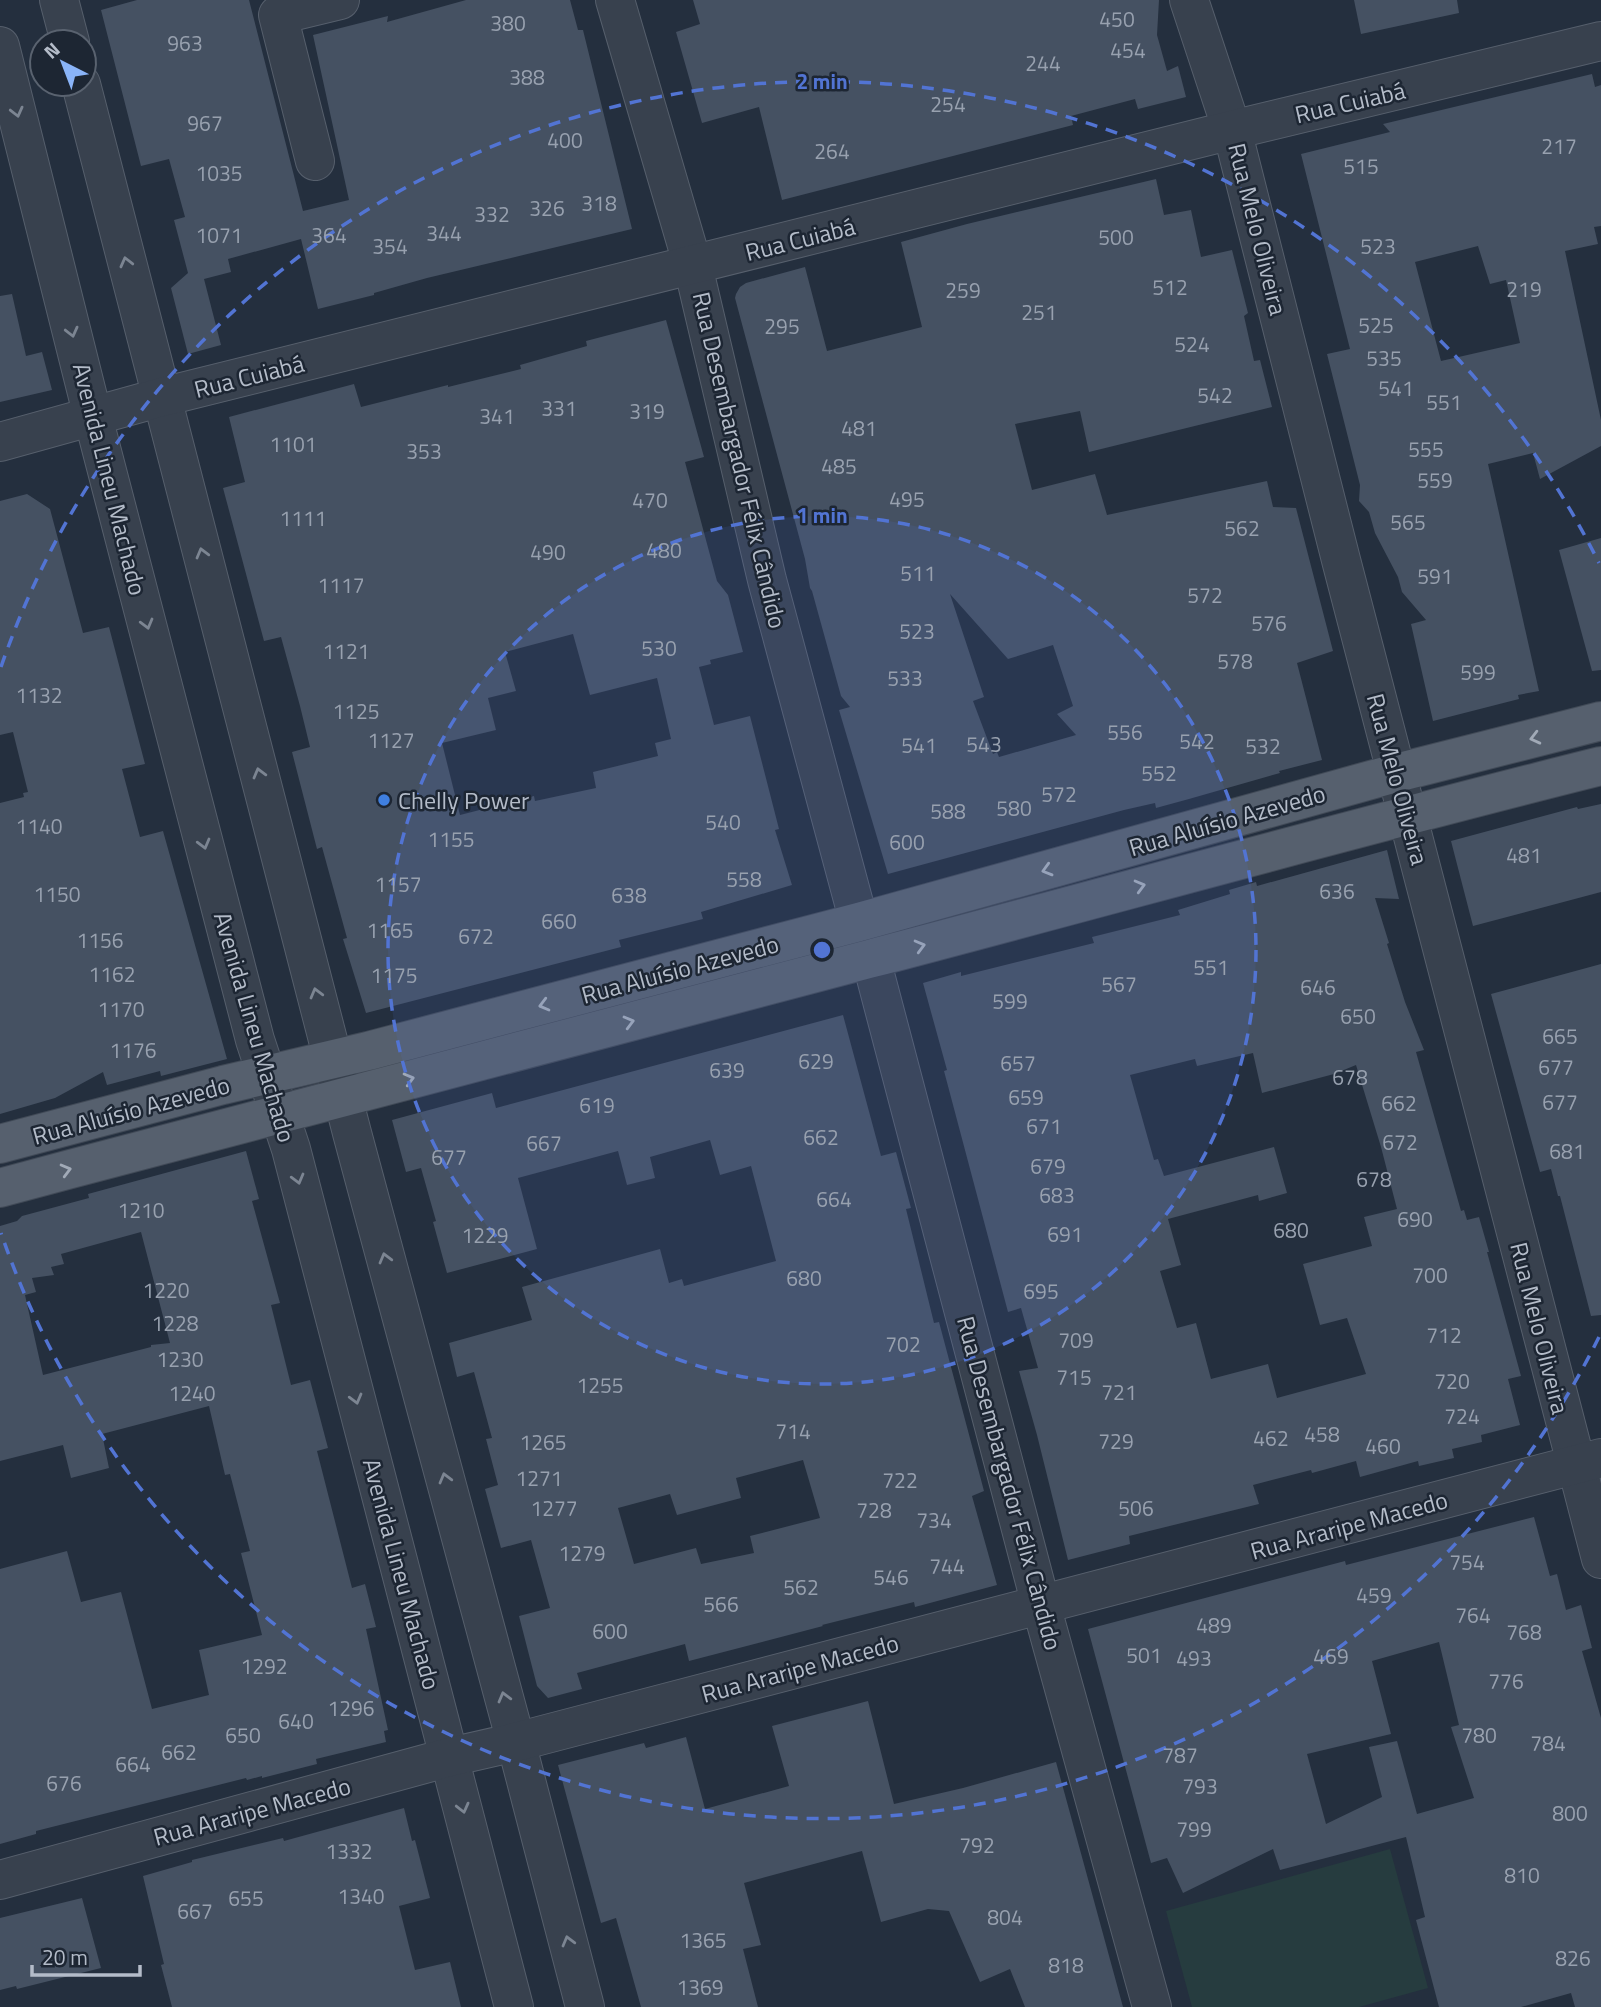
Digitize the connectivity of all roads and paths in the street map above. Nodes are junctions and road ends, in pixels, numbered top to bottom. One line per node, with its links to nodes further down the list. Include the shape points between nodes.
1 (59, 0): 5 (street)
2 (340, 0): 10 (street, via 278,15)
3 (615, 0): 11 (street, Rua Desembargador Félix Cândido)
4 (1189, 0): 9 (street, Rua Melo Oliveira)
5 (66, 28)
6 (1601, 41): 9 (street, Rua Cuiabá)
7 (0, 46): 13 (street, Avenida Lineu Machado, one-way to 13)
8 (84, 98): 12 (street, one-way to 8)
9 (1232, 130): 11 (street, Rua Cuiabá); 17 (street, Rua Melo Oliveira)
10 (314, 161)
11 (693, 266): 12 (street, Rua Cuiabá); 19 (street, Rua Desembargador Félix Cândido, via 767,580)
12 (162, 397): 13 (street, Rua Cuiabá); 21 (street, one-way to 12)
13 (93, 417): 14 (street, Rua Cuiabá); 22 (street, Avenida Lineu Machado, one-way to 22)
14 (0, 442)
15 (1601, 721): 17 (main road, Rua Aluísio Azevedo, one-way to 17)
16 (1601, 766): 18 (main road, Rua Aluísio Azevedo)
17 (1396, 773): 18 (street, Rua Melo Oliveira); 19 (main road, Rua Aluísio Azevedo, one-way to 19)
18 (1407, 815): 20 (main road, Rua Aluísio Azevedo, one-way to 18); 27 (street, Rua Melo Oliveira)
19 (859, 922): 21 (main road, Rua Aluísio Azevedo, one-way to 21)
20 (871, 959): 23 (main road, Rua Aluísio Azevedo, one-way to 20); 29 (street, Rua Desembargador Félix Cândido)
21 (333, 1060): 22 (main road, Rua Aluísio Azevedo); 23 (street)
22 (267, 1075): 24 (street, Avenida Lineu Machado); 25 (main road, Rua Aluísio Azevedo)
23 (343, 1096): 24 (main road, Rua Aluísio Azevedo); 30 (street, one-way to 23)
24 (279, 1113): 26 (main road, Rua Aluísio Azevedo, one-way to 24); 31 (street, Avenida Lineu Machado, one-way to 31)
25 (0, 1144)
26 (0, 1188)
27 (1588, 1462): 28 (street, Rua Melo Oliveira); 29 (street, Rua Araripe Macedo)
28 (1601, 1559)
29 (1041, 1605): 30 (street, Rua Araripe Macedo); 35 (street, Rua Desembargador Félix Cândido)
30 (516, 1742): 31 (street, Rua Araripe Macedo); 34 (street, one-way to 30)
31 (450, 1757): 32 (street, Rua Araripe Macedo); 33 (street, Avenida Lineu Machado, one-way to 33)
32 (0, 1880)
33 (514, 2007)
34 (585, 2007)
35 (1152, 2007)

